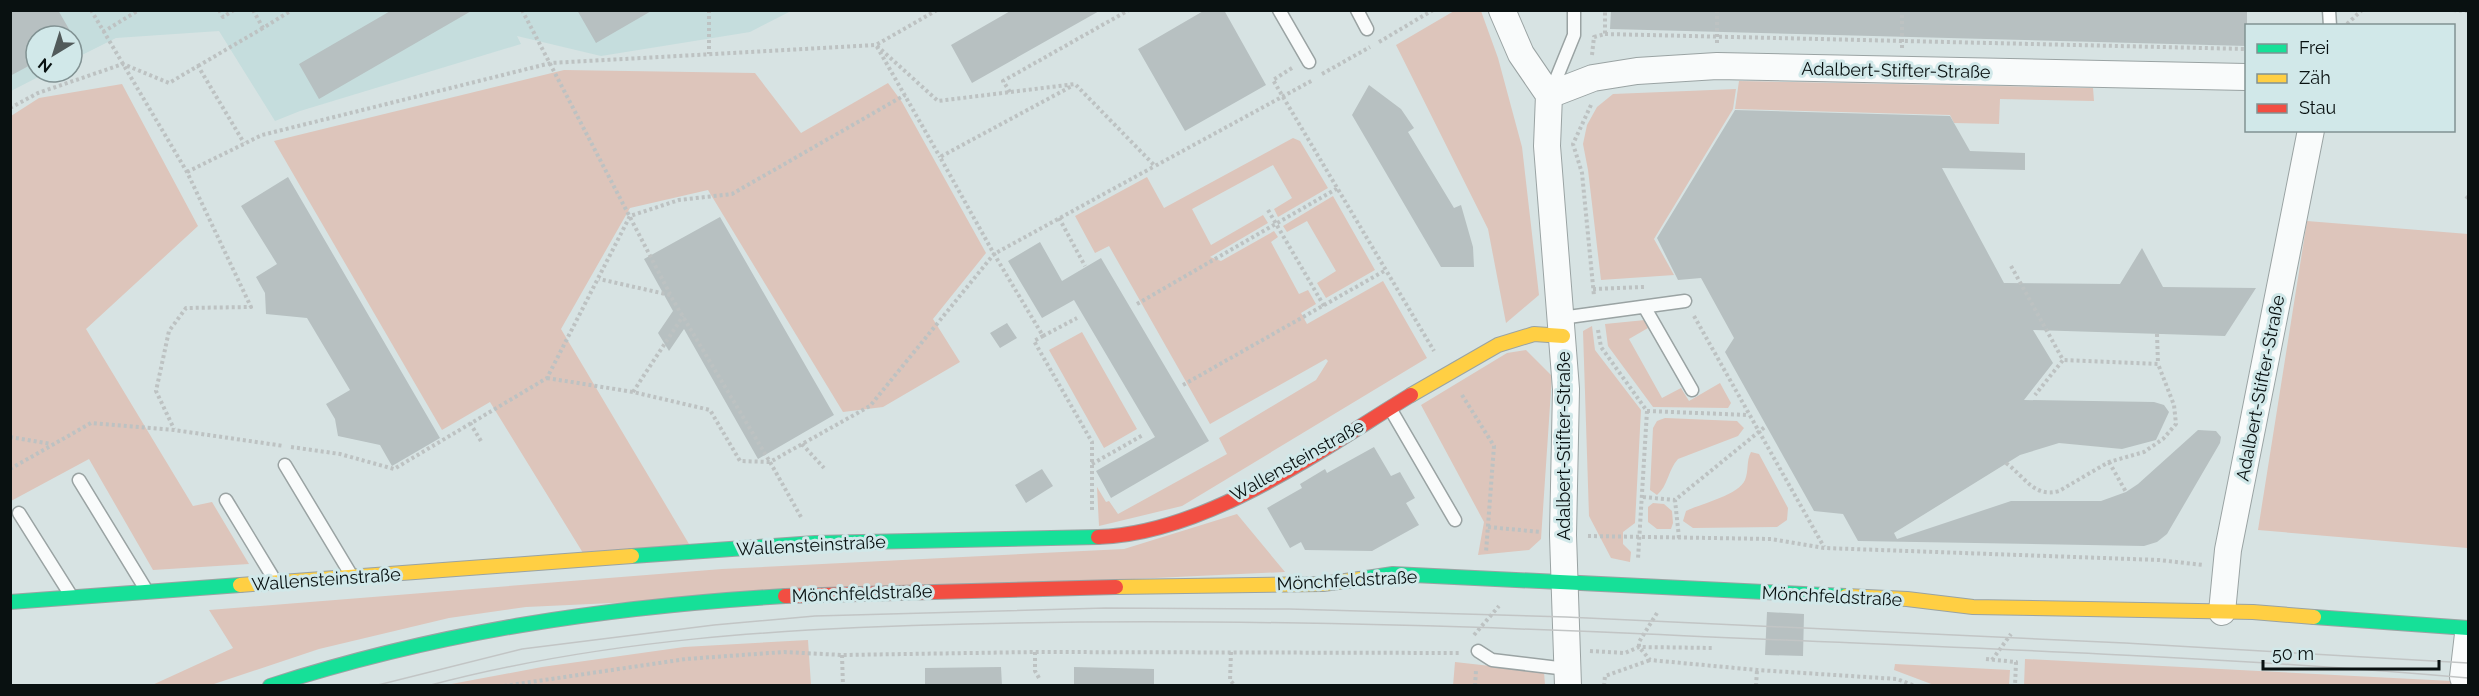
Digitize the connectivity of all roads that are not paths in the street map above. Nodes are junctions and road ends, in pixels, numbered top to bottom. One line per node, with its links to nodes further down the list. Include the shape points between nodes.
1 (1279, 10): 6 (lane)
2 (1357, 10): 5 (lane)
3 (1502, 10): 8 (street, via 1521,54)
4 (1574, 10): 8 (lane, via 1574,35)
5 (1367, 29)
6 (1309, 62)
7 (2245, 77): 8 (street, Adalbert-Stifter-Straße, via 1717,66 1593,78)
8 (1550, 95): 12 (street, Adalbert-Stifter-Straße, via 1547,146)
9 (2311, 132): 26 (street, Adalbert-Stifter-Straße, via 2226,568)
10 (1685, 301): 11 (lane)
11 (1645, 308): 12 (lane, via 1596,315); 13 (lane)
12 (1562, 327): 14 (main road, Wallensteinstraße, via 1498,345); 22 (street, Adalbert-Stifter-Straße, via 1566,388)
13 (1692, 390)
14 (1390, 407): 19 (lane); 20 (main road, Wallensteinstraße, via 1271,480 1190,518 1122,537 815,543)
15 (285, 465): 20 (lane)
16 (79, 480): 23 (lane)
17 (226, 500): 21 (lane)
18 (20, 513): 24 (lane)
19 (1455, 520)
20 (352, 576): 21 (main road, Wallensteinstraße)
21 (277, 582): 23 (main road, Wallensteinstraße)
22 (1564, 582): 26 (main road, Mönchfeldstraße, via 1907,599 1973,607); 30 (street, Adalbert-Stifter-Straße); 31 (main road, Mönchfeldstraße, via 1393,574 1323,584 888,591 730,600 528,622 344,662)
23 (147, 592): 24 (main road, Wallensteinstraße)
24 (72, 597): 25 (main road, Wallensteinstraße)
25 (10, 602)
26 (2222, 612): 27 (main road, Mönchfeldstraße)
27 (2469, 628)
28 (2469, 634): 32 (street, via 2463,677)
29 (1478, 651): 30 (lane, via 1492,660)
30 (1574, 672)
31 (270, 686)
32 (2466, 686)

